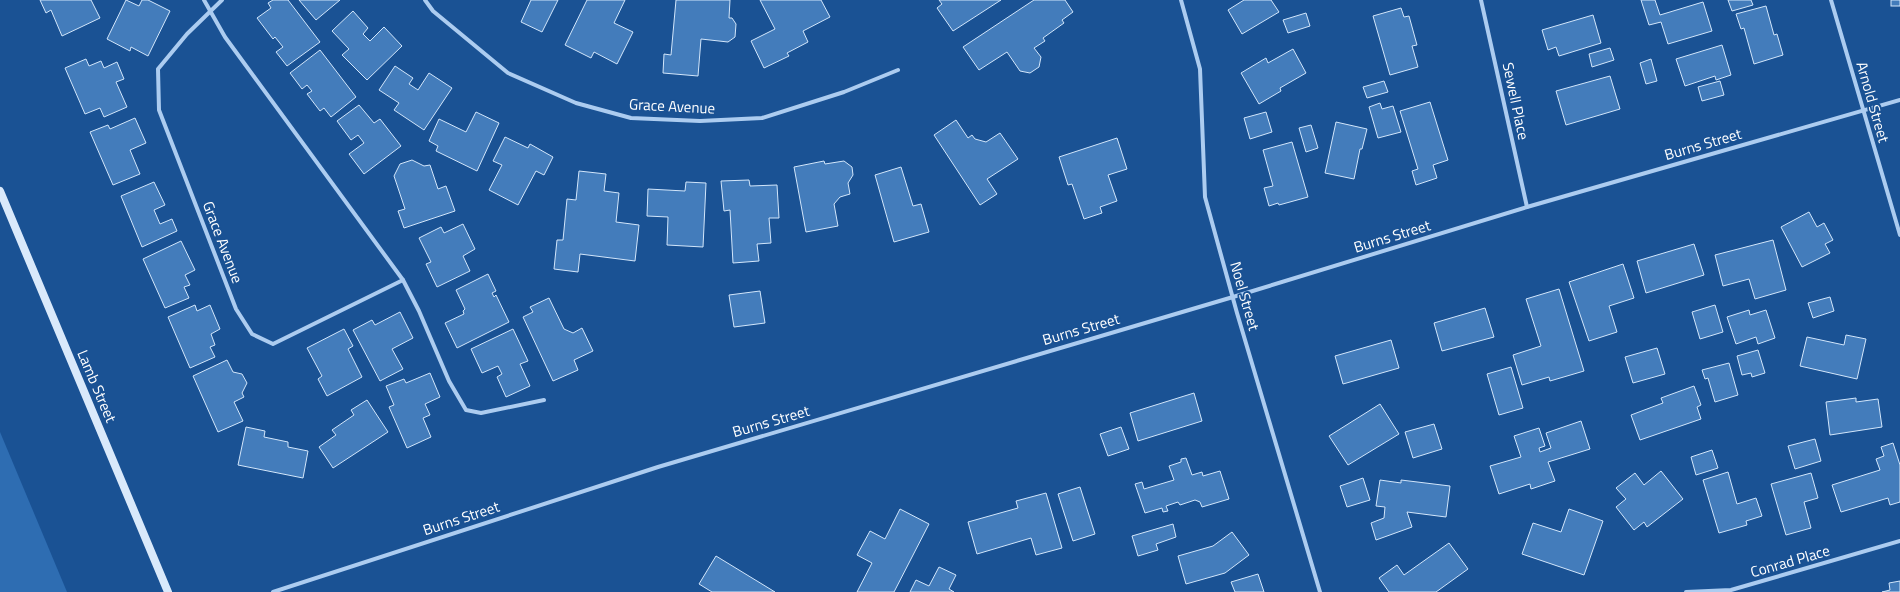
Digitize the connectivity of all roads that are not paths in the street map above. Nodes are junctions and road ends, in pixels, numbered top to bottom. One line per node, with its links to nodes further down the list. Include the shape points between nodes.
1 (204, 0): 7 (street)
2 (222, 0): 7 (street, Grace Avenue)
3 (425, 0): 8 (street, Grace Avenue, via 433,11 508,73 576,102 631,118 700,121 762,118 844,92)
4 (1181, 0): 15 (street, Noel Street, via 1200,69 1205,197)
5 (1481, 0): 12 (street, Sewell Place)
6 (1831, 0): 10 (street, Arnold Street)
7 (211, 11): 14 (street, via 225,37); 14 (street, Grace Avenue, via 187,34 158,69 158,110 236,309 252,334 273,344)
8 (898, 70)
9 (1900, 100): 10 (street, Burns Street)
10 (1863, 110): 12 (street, Burns Street); 13 (street, Arnold Street)
11 (0, 191): 18 (street, Lamb Street)
12 (1527, 207): 15 (street, Burns Street)
13 (1900, 235)
14 (403, 280): 16 (street, via 449,381 466,410 481,413)
15 (1233, 297): 19 (street, Burns Street, via 658,467); 20 (street, Noel Street)
16 (544, 400)
17 (1900, 542): 21 (street, Conrad Place, via 1731,590)
18 (168, 592)
19 (273, 592)
20 (1320, 592)
21 (1686, 592)

